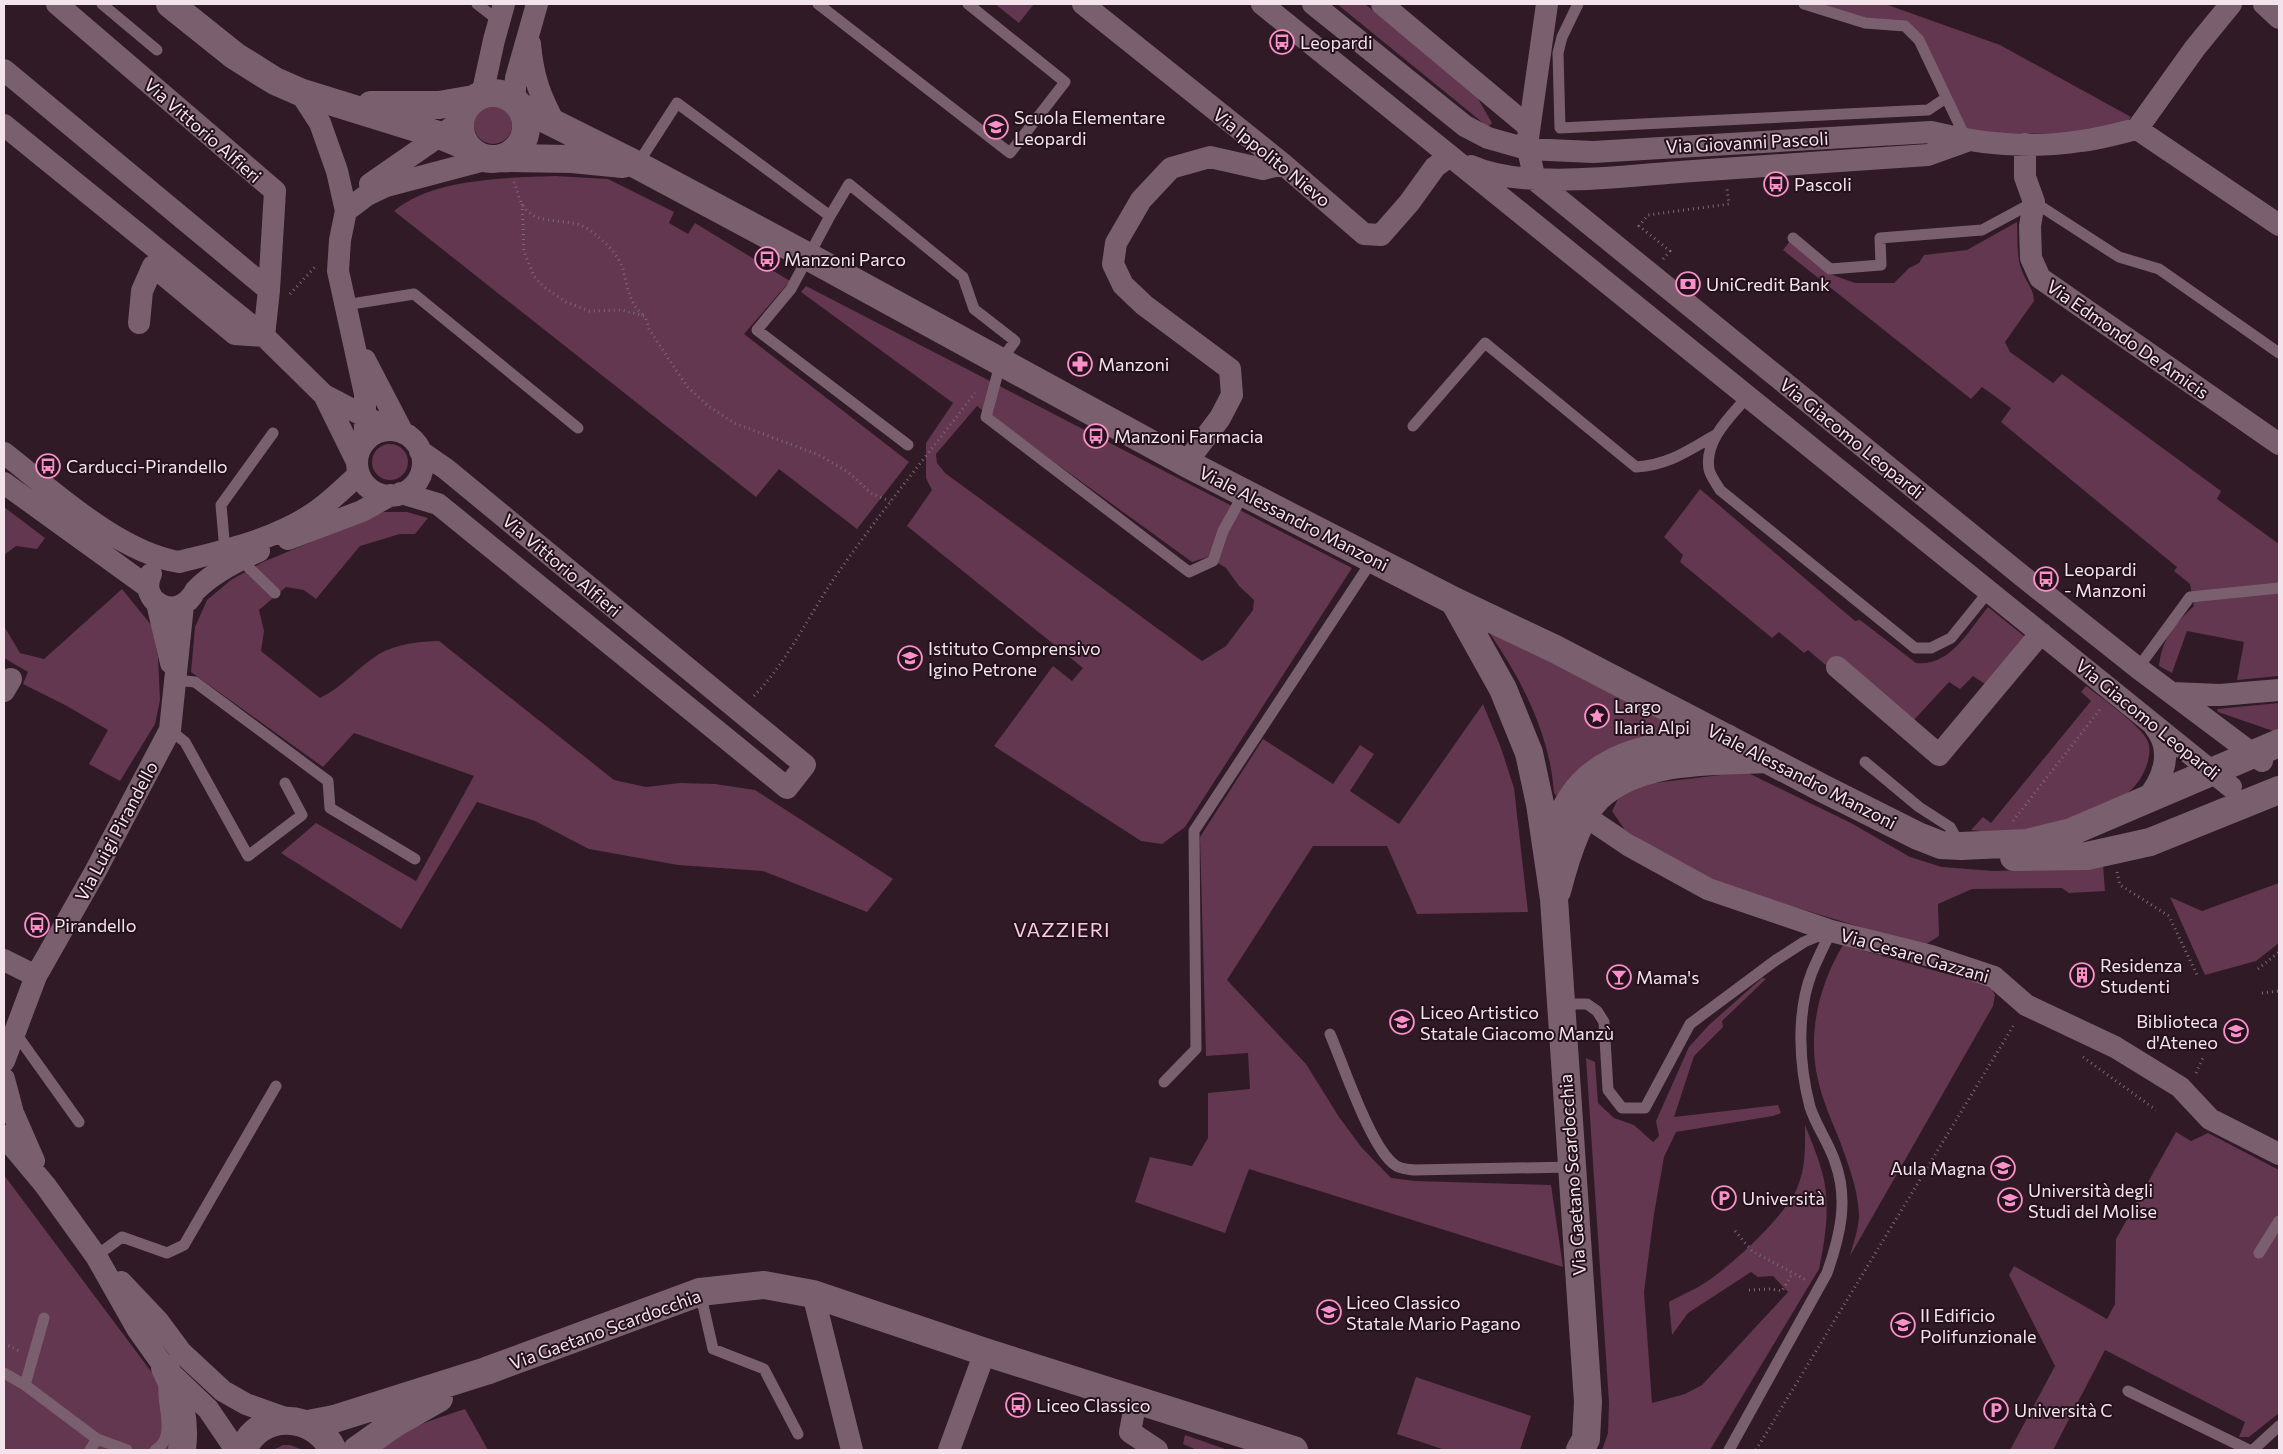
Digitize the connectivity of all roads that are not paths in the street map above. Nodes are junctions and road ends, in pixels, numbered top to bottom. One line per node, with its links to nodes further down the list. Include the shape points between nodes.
1 (57, 4): 43 (street, Via Vittorio Alfieri, via 275,191)
2 (102, 4): 20 (lane)
3 (170, 4): 22 (street, Viale Alessandro Manzoni, via 236,56 275,81)
4 (477, 4): 17 (lane)
5 (538, 4): 19 (street)
6 (818, 4): 7 (lane, via 1010,153 1065,82)
7 (968, 4)
8 (1083, 4): 34 (street, Via Ippolito Nievo)
9 (1262, 4): 33 (street, Via Giacomo Leopardi)
10 (1313, 4): 30 (street, via 1465,126 1488,138)
11 (1382, 4): 30 (street)
12 (1547, 4): 30 (street)
13 (1578, 4): 23 (lane, via 1558,53 1560,128 1928,110)
14 (1804, 4): 23 (lane, via 1865,23 1905,26 1919,40)
15 (2231, 4): 28 (street, via 2195,48)
16 (2264, 4): 18 (street)
17 (502, 12): 29 (street)
18 (2279, 18)
19 (529, 33): 25 (street, via 516,78); 27 (street, via 533,73 541,100)
20 (157, 50)
21 (4, 70): 43 (street)
22 (300, 92): 24 (street, Viale Alessandro Manzoni); 38 (street, via 320,123 337,171)
23 (1946, 98): 31 (lane)
24 (339, 103): 29 (street, Viale Alessandro Manzoni); 29 (street, Viale Alessandro Manzoni, via 439,105)
25 (517, 104): 27 (street, Viale Alessandro Manzoni); 29 (street, Viale Alessandro Manzoni, via 499,94); 29 (street, via 527,125 518,149)
26 (4, 125): 46 (street)
27 (556, 126): 35 (street, Viale Alessandro Manzoni)
28 (2138, 129): 32 (street, Via Giovanni Pascoli, via 2080,142); 40 (street)
29 (473, 130): 35 (street, Viale Alessandro Manzoni, via 572,160); 38 (street); 38 (street, via 369,185)
30 (1528, 138): 31 (street, Via Giovanni Pascoli, via 1593,152 1931,132); 36 (street)
31 (1967, 141): 32 (street, Via Giovanni Pascoli); 36 (street, Via Giovanni Pascoli, via 1928,155)
32 (2025, 144): 37 (street, Via Edmondo De Amicis, via 2025,177)
33 (1450, 156): 34 (street, Via Ippolito Nievo, via 1435,167 1381,236 1364,234); 36 (street, Via Giacomo Leopardi, via 1473,168); 52 (street, Via Giacomo Leopardi)
34 (1283, 164): 65 (street, via 1263,169 1210,158 1171,168 1141,200 1116,244 1112,264 1123,285 1144,305 1230,369 1232,395 1220,418)
35 (637, 165): 39 (lane, via 677,103); 42 (street, Viale Alessandro Manzoni)
36 (1535, 180): 50 (street, Via Giacomo Leopardi)
37 (2034, 202): 41 (lane, via 1982,230 1880,238 1881,265 1830,270); 48 (lane, via 2119,257 2159,269); 60 (street, Via Edmondo De Amicis, via 2030,226 2031,258 2040,278)
38 (346, 211): 44 (street, via 338,271)
39 (830, 216): 42 (lane); 49 (lane, via 849,184 963,277 974,309 1015,341)
40 (2279, 225)
41 (1793, 238)
42 (809, 256): 49 (street, Viale Alessandro Manzoni); 62 (lane, via 792,289 757,330)
43 (268, 301): 46 (street, Via Vittorio Alfieri)
44 (345, 305): 47 (street); 56 (lane, via 414,294)
45 (139, 323): 46 (street, via 142,291 153,266 235,334)
46 (264, 336): 51 (street)
47 (353, 337): 53 (street, via 365,394); 57 (street)
48 (2279, 353)
49 (1001, 361): 65 (street, Viale Alessandro Manzoni); 68 (lane, via 986,417 1189,572 1213,561 1223,532)
50 (1799, 394): 54 (street); 70 (street, Via Giacomo Leopardi)
51 (324, 395): 53 (street); 66 (street)
52 (1748, 396): 54 (street, Via Giacomo Leopardi); 59 (lane)
53 (365, 415): 57 (street); 61 (street)
54 (1778, 421): 71 (street, Via Giacomo Leopardi)
55 (1413, 426): 59 (lane, via 1485,343 1636,467 1656,465)
56 (578, 428)
57 (397, 431): 61 (street, via 377,432); 63 (street, via 414,440)
58 (273, 433): 72 (lane, via 220,505)
59 (1717, 434): 79 (lane, via 1709,470 1720,490 1915,648 1931,648 1951,638)
60 (2277, 438)
61 (365, 441): 66 (street, via 359,450)
62 (908, 445)
63 (420, 451): 69 (street, via 423,464 420,476 412,486); 86 (street, Via Vittorio Alfieri, via 446,469)
64 (4, 453): 74 (street, via 87,517 140,551)
65 (1186, 463): 68 (street, Viale Alessandro Manzoni)
66 (358, 468): 69 (street, via 372,490); 72 (street, via 318,510)
67 (4, 483): 78 (street)
68 (1244, 493): 73 (street, Viale Alessandro Manzoni)
69 (396, 494): 72 (street, via 362,511); 89 (street, Via Vittorio Alfieri, via 438,504)
70 (1930, 501): 71 (street); 75 (street, Via Giacomo Leopardi)
71 (1910, 526): 79 (street, Via Giacomo Leopardi)
72 (232, 555): 74 (street); 77 (lane); 80 (street)
73 (1373, 559): 81 (street, Viale Alessandro Manzoni); 113 (lane, via 1194,831 1196,1049)
74 (174, 562): 78 (street, via 161,564 154,570 149,578); 80 (street, via 186,566 193,573 195,582)
75 (2021, 575): 79 (street); 84 (street, Via Giacomo Leopardi)
76 (2279, 588): 84 (lane, via 2190,597)
77 (275, 593)
78 (153, 595): 80 (street, via 170,608); 85 (street, Via Luigi Pirandello)
79 (1996, 596): 82 (street, Via Giacomo Leopardi)
80 (189, 598): 85 (street, Via Luigi Pirandello)
81 (1454, 601): 92 (street, Viale Alessandro Manzoni); 102 (street, Via Gaetano Scardocchia, via 1503,688 1528,753)
82 (2041, 633): 83 (street, via 1939,754); 90 (street, Via Giacomo Leopardi)
83 (1837, 667)
84 (2138, 668): 88 (street, Via Giacomo Leopardi)
85 (175, 680): 91 (street, Via Luigi Pirandello); 103 (lane, via 195,682 328,781 330,808)
86 (702, 682): 89 (street); 89 (street, Via Vittorio Alfieri, via 805,765 787,788)
87 (2279, 690): 88 (street, Via Giacomo Leopardi, via 2220,695)
88 (2172, 694): 93 (street, Via Giacomo Leopardi)
89 (684, 703)
90 (2150, 721): 96 (street, Via Giacomo Leopardi); 99 (street, via 2162,735 2166,762 2156,789)
91 (170, 730): 97 (lane, via 185,742 248,856 302,816); 107 (street, Via Luigi Pirandello)
92 (1727, 738): 94 (street, Viale Alessandro Manzoni); 100 (street, Via Gaetano Scardocchia, via 1624,756 1600,768 1581,786)
93 (2259, 755): 96 (street, Viale Alessandro Manzoni); 98 (street, via 2270,770)
94 (1767, 759): 100 (street, Via Gaetano Scardocchia, via 1686,764 1650,770 1623,781); 101 (street, Viale Alessandro Manzoni, via 1918,836 1941,845)
95 (1865, 762): 101 (lane, via 1950,828)
96 (2223, 780): 98 (street, via 2243,798); 99 (street, Viale Alessandro Manzoni)
97 (284, 783)
98 (2269, 794): 101 (street, Viale Alessandro Manzoni, via 2150,842 2112,852 2016,858)
99 (2144, 802): 101 (street, Viale Alessandro Manzoni, via 2071,832 2027,843)
100 (1575, 813): 102 (street, Via Gaetano Scardocchia); 104 (street, Via Gaetano Scardocchia); 105 (street, Via Cesare Gazzani, via 1708,889)
101 (1961, 846)
102 (1547, 848): 104 (street, Via Gaetano Scardocchia)
103 (415, 859)
104 (1554, 899): 108 (street, Via Gaetano Scardocchia)
105 (1831, 931): 108 (lane, via 1804,942 1776,960 1690,1024 1645,1108 1622,1108 1608,1090 1604,1022 1597,1011 1587,1004); 117 (street, Via Cesare Gazzani, via 1931,956 1994,977 2026,1005 2115,1047 2180,1087 2210,1119); 150 (lane, via 1812,974 1802,1020 1802,1063 1811,1108 1836,1162 1844,1201 1837,1244 1827,1273)
106 (4, 960): 107 (street)
107 (36, 976): 109 (street, Via Luigi Pirandello)
108 (1561, 1004): 118 (street, Via Gaetano Scardocchia)
109 (9, 1023): 111 (street, Via Luigi Pirandello); 115 (lane)
110 (1330, 1034): 118 (lane, via 1382,1154 1397,1166 1414,1170)
111 (4, 1061)
112 (4, 1079): 119 (street, via 13,1113)
113 (1164, 1082)
114 (276, 1086): 122 (lane, via 184,1245 167,1253 122,1237)
115 (79, 1122)
116 (4, 1136): 119 (street)
117 (2279, 1154)
118 (1572, 1167): 149 (street, Via Gaetano Scardocchia, via 1588,1402 1586,1439)
119 (45, 1185): 122 (street)
120 (2279, 1221): 121 (lane)
121 (2259, 1253)
122 (96, 1256): 127 (street, via 138,1330); 133 (street, via 158,1321 181,1352 224,1391 246,1404)
123 (700, 1292): 124 (street, Via Gaetano Scardocchia, via 764,1285); 128 (street, Via Gaetano Scardocchia); 135 (lane, via 713,1349 764,1369)
124 (813, 1294): 126 (street, Via Gaetano Scardocchia); 145 (street)
125 (44, 1318): 130 (lane)
126 (985, 1352): 132 (street, Via Gaetano Scardocchia); 146 (street)
127 (165, 1368): 139 (lane, via 163,1395 167,1434 161,1447); 140 (street, via 177,1393 183,1421); 141 (street, via 208,1409)
128 (486, 1371): 133 (street, Via Gaetano Scardocchia, via 334,1419); 144 (street, Via Gaetano Scardocchia, via 395,1423)
129 (4, 1373): 130 (lane)
130 (25, 1385): 136 (lane)
131 (2128, 1391): 151 (lane)
132 (1136, 1400): 147 (street, via 1130,1432); 148 (street, Via Gaetano Scardocchia)
133 (299, 1422): 142 (street, Via Gaetano Scardocchia, via 272,1423 263,1427 249,1439); 143 (street, via 323,1434)
134 (2279, 1426): 152 (lane)
135 (798, 1434)
136 (96, 1439): 137 (lane); 138 (lane)
137 (90, 1450)
138 (128, 1450)
139 (155, 1450)
140 (182, 1450)
141 (236, 1450)
142 (243, 1450)
143 (333, 1450)
144 (357, 1450)
145 (852, 1450)
146 (949, 1450)
147 (1157, 1450)
148 (1294, 1450)
149 (1580, 1450)
150 (1729, 1450)
151 (2249, 1450)
152 (2253, 1450)

